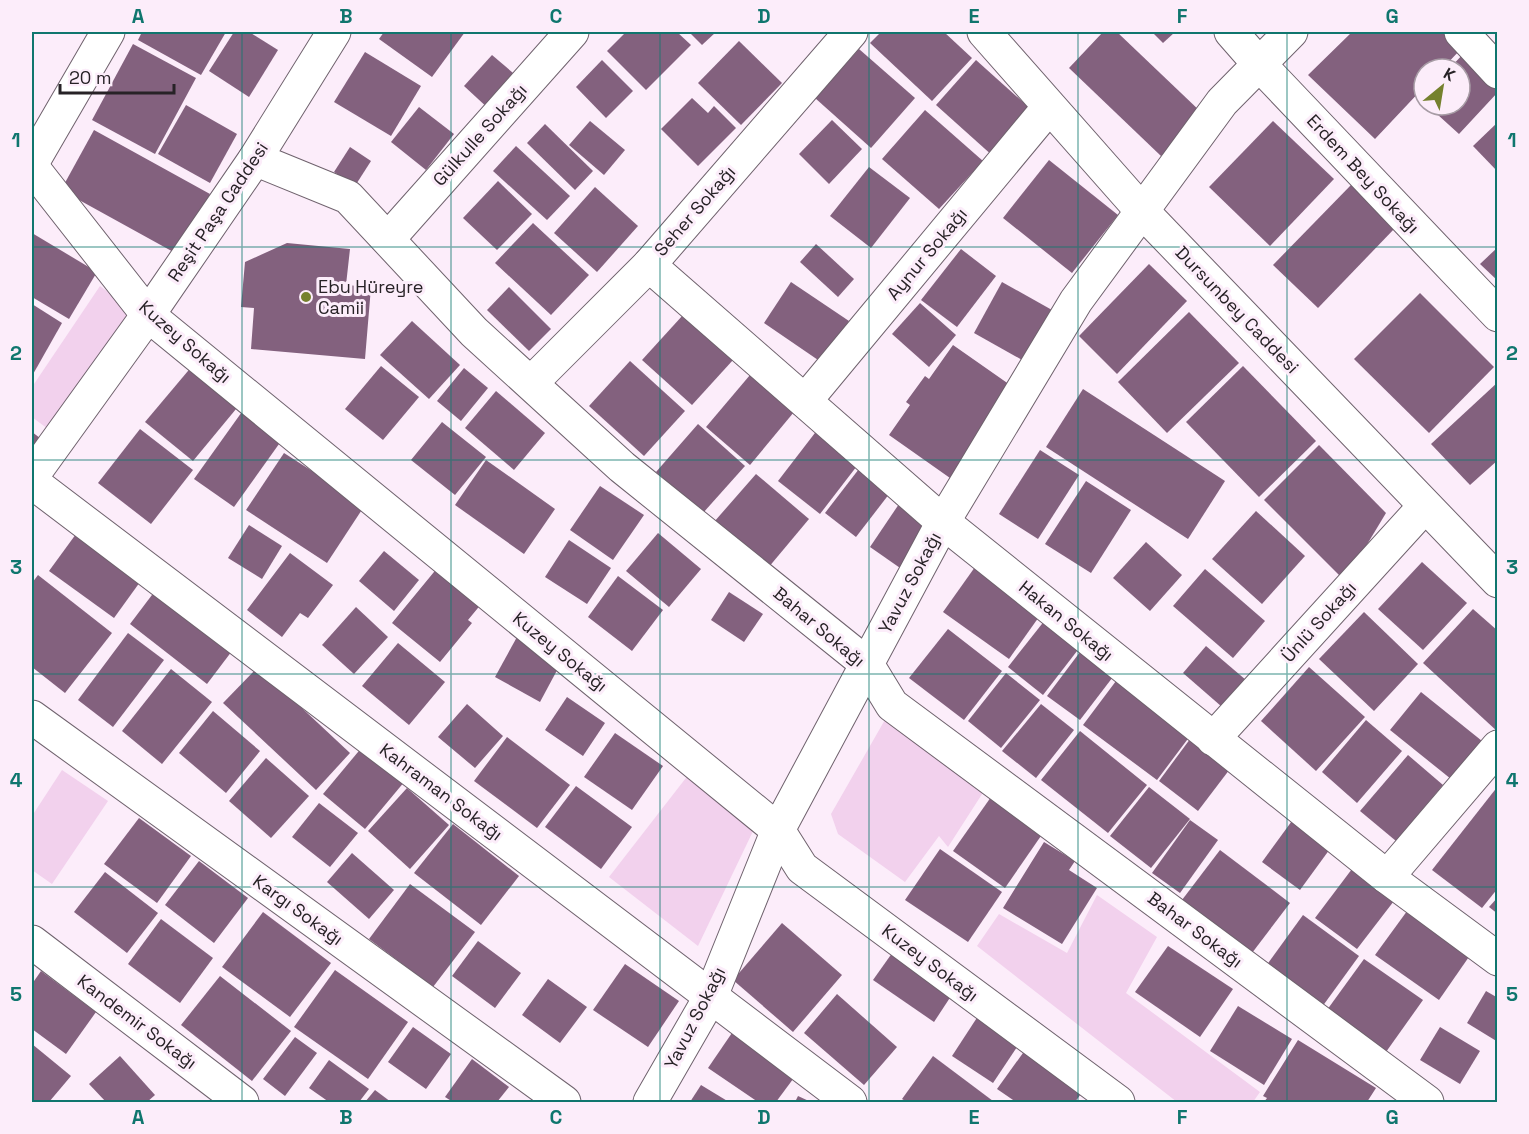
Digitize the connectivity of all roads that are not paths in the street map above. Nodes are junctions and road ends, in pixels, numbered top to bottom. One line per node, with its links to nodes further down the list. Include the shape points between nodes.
1 (108, 32): 13 (street)
2 (334, 32): 12 (street, Reşit Paşa Caddesi)
3 (572, 32): 15 (street, Gülkulle Sokağı)
4 (851, 32): 16 (street, Seher Sokağı)
5 (984, 32): 11 (street, Dursunbey Caddesi)
6 (1231, 32): 9 (street, Erdem Bey Sokağı)
7 (1291, 32): 9 (street, Yavuz Sokağı)
8 (1461, 32): 10 (street)
9 (1259, 64): 14 (street, Yavuz Sokağı, via 1222,102); 18 (street, Erdem Bey Sokağı)
10 (1497, 72)
11 (1049, 106): 14 (street, Dursunbey Caddesi); 20 (street, Aynur Sokağı)
12 (255, 159): 15 (street, Bahar Sokağı, via 348,197); 17 (street, Reşit Paşa Caddesi)
13 (32, 165): 17 (street, Kuzey Sokağı)
14 (1142, 211): 23 (street, Dursunbey Caddesi); 24 (street, Yavuz Sokağı, via 1076,301)
15 (388, 239): 19 (street, Bahar Sokağı, via 474,332)
16 (649, 265): 19 (street, Seher Sokağı); 20 (street, Hakan Sokağı)
17 (148, 315): 21 (street, Reşit Paşa Caddesi); 30 (street, Kuzey Sokağı)
18 (1497, 315)
19 (531, 383): 26 (street, Bahar Sokağı, via 622,467)
20 (805, 401): 24 (street, Hakan Sokağı)
21 (32, 476)
22 (32, 482): 34 (street, Kahraman Sokağı)
23 (1425, 506): 25 (street, Dursunbey Caddesi); 28 (street, Ünlü Sokağı)
24 (943, 522): 26 (street, Yavuz Sokağı); 28 (street, Hakan Sokağı)
25 (1497, 581)
26 (867, 664): 30 (street, Yavuz Sokağı); 40 (street, Bahar Sokağı, via 892,705)
27 (32, 717): 36 (street, Kargı Sokağı)
28 (1214, 739): 31 (street, Hakan Sokağı)
29 (1497, 747): 31 (street)
30 (778, 830): 34 (street, Yavuz Sokağı); 39 (street, Kuzey Sokağı, via 802,868)
31 (1387, 877): 33 (street, Hakan Sokağı)
32 (32, 942): 35 (street, Kandemir Sokağı)
33 (1497, 959)
34 (711, 996): 37 (street, Yavuz Sokağı); 38 (street, Kahraman Sokağı)
35 (242, 1102)
36 (564, 1102)
37 (650, 1102)
38 (850, 1102)
39 (1118, 1102)
40 (1427, 1102)

